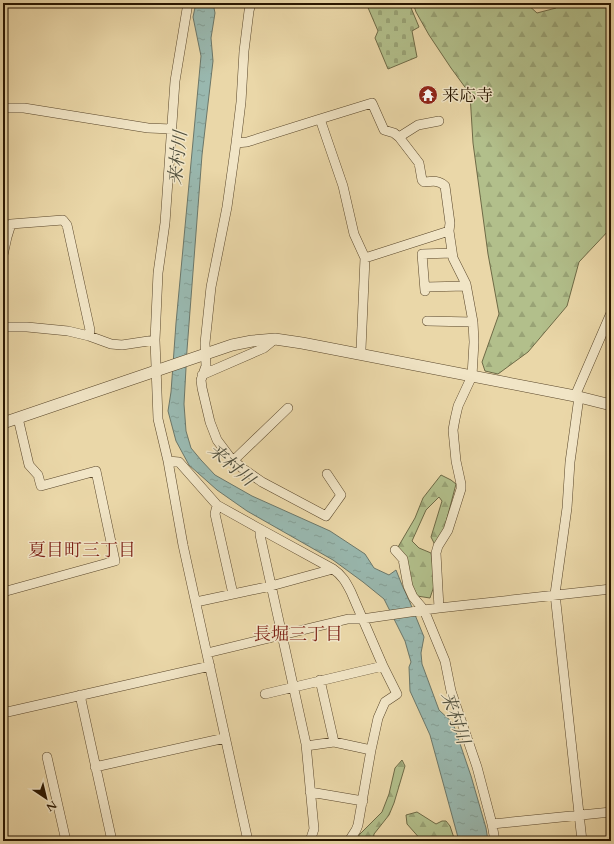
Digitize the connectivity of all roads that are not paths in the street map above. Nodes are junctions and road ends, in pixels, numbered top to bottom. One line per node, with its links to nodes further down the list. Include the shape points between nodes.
1 (188, 3): 6 (street, via 175,81)
2 (251, 3): 8 (street)
3 (3, 108): 6 (street, via 24,108 148,128)
4 (320, 119): 7 (street, via 372,103 384,130); 8 (street, via 247,142); 12 (street, via 343,186 354,234)
5 (440, 121): 7 (street, via 418,125)
6 (172, 129): 20 (street)
7 (399, 137): 9 (street, via 418,163 422,180 441,182 445,186)
8 (236, 143): 22 (street)
9 (449, 231): 10 (street); 12 (street)
10 (452, 253): 13 (street); 13 (street, via 422,254 425,289)
11 (3, 255): 18 (street, via 11,224 63,220 67,225 90,330)
12 (364, 258): 21 (street)
13 (466, 286): 16 (street)
14 (611, 313): 26 (street)
15 (426, 320): 16 (street)
16 (473, 322): 25 (street)
17 (3, 327): 18 (street, via 68,331)
18 (89, 336): 20 (street, via 122,346)
19 (275, 339): 21 (street); 22 (street, via 232,345); 24 (street, via 264,348)
20 (154, 340): 23 (street)
21 (360, 354): 25 (street)
22 (202, 355): 23 (street); 24 (street, via 206,366)
23 (158, 370): 29 (street); 32 (street, via 158,419)
24 (202, 375): 31 (street, via 202,388 210,422 218,440)
25 (472, 376): 26 (street); 44 (street, via 458,406 453,430 461,490 448,530 436,553)
26 (577, 397): 27 (street); 42 (street, via 567,508)
27 (611, 405)
28 (288, 408): 31 (street)
29 (18, 418): 30 (street); 40 (street, via 29,465 38,475 41,486 96,471 115,561)
30 (3, 424)
31 (234, 460): 33 (street, via 262,482 326,516 341,496)
32 (168, 461): 34 (street, via 179,462); 43 (street)
33 (327, 474)
34 (217, 505): 35 (street); 41 (street, via 215,514)
35 (260, 529): 37 (street); 38 (street)
36 (395, 550): 45 (street, via 403,559 408,586)
37 (333, 569): 38 (street); 46 (street, via 346,582)
38 (271, 586): 41 (street); 47 (street)
39 (611, 589): 42 (street)
40 (3, 592)
41 (232, 594): 43 (street)
42 (555, 594): 44 (street); 65 (street)
43 (196, 602): 48 (street)
44 (438, 608): 45 (street)
45 (419, 610): 46 (street); 66 (street, via 445,661 451,691 477,767)
46 (365, 618): 47 (street, via 348,619); 50 (street)
47 (282, 635): 48 (street); 52 (street)
48 (207, 653): 49 (street)
49 (210, 666): 54 (street); 56 (street)
50 (383, 666): 51 (street); 59 (street, via 397,694 385,702 378,718)
51 (320, 680): 52 (street); 57 (street)
52 (293, 687): 53 (street); 58 (street)
53 (265, 694)
54 (80, 695): 55 (street); 61 (street)
55 (3, 713)
56 (225, 738): 61 (street); 69 (street)
57 (334, 742): 58 (street); 59 (street)
58 (306, 746): 62 (street)
59 (371, 750): 63 (street)
60 (47, 757): 67 (street)
61 (95, 767): 68 (street)
62 (310, 792): 63 (street); 70 (street, via 314,829)
63 (363, 800): 71 (street, via 358,825)
64 (611, 812): 65 (street)
65 (580, 815): 66 (street); 73 (street)
66 (492, 824): 72 (street)
67 (66, 841)
68 (112, 841)
69 (248, 841)
70 (310, 841)
71 (349, 841)
72 (495, 841)
73 (582, 841)

